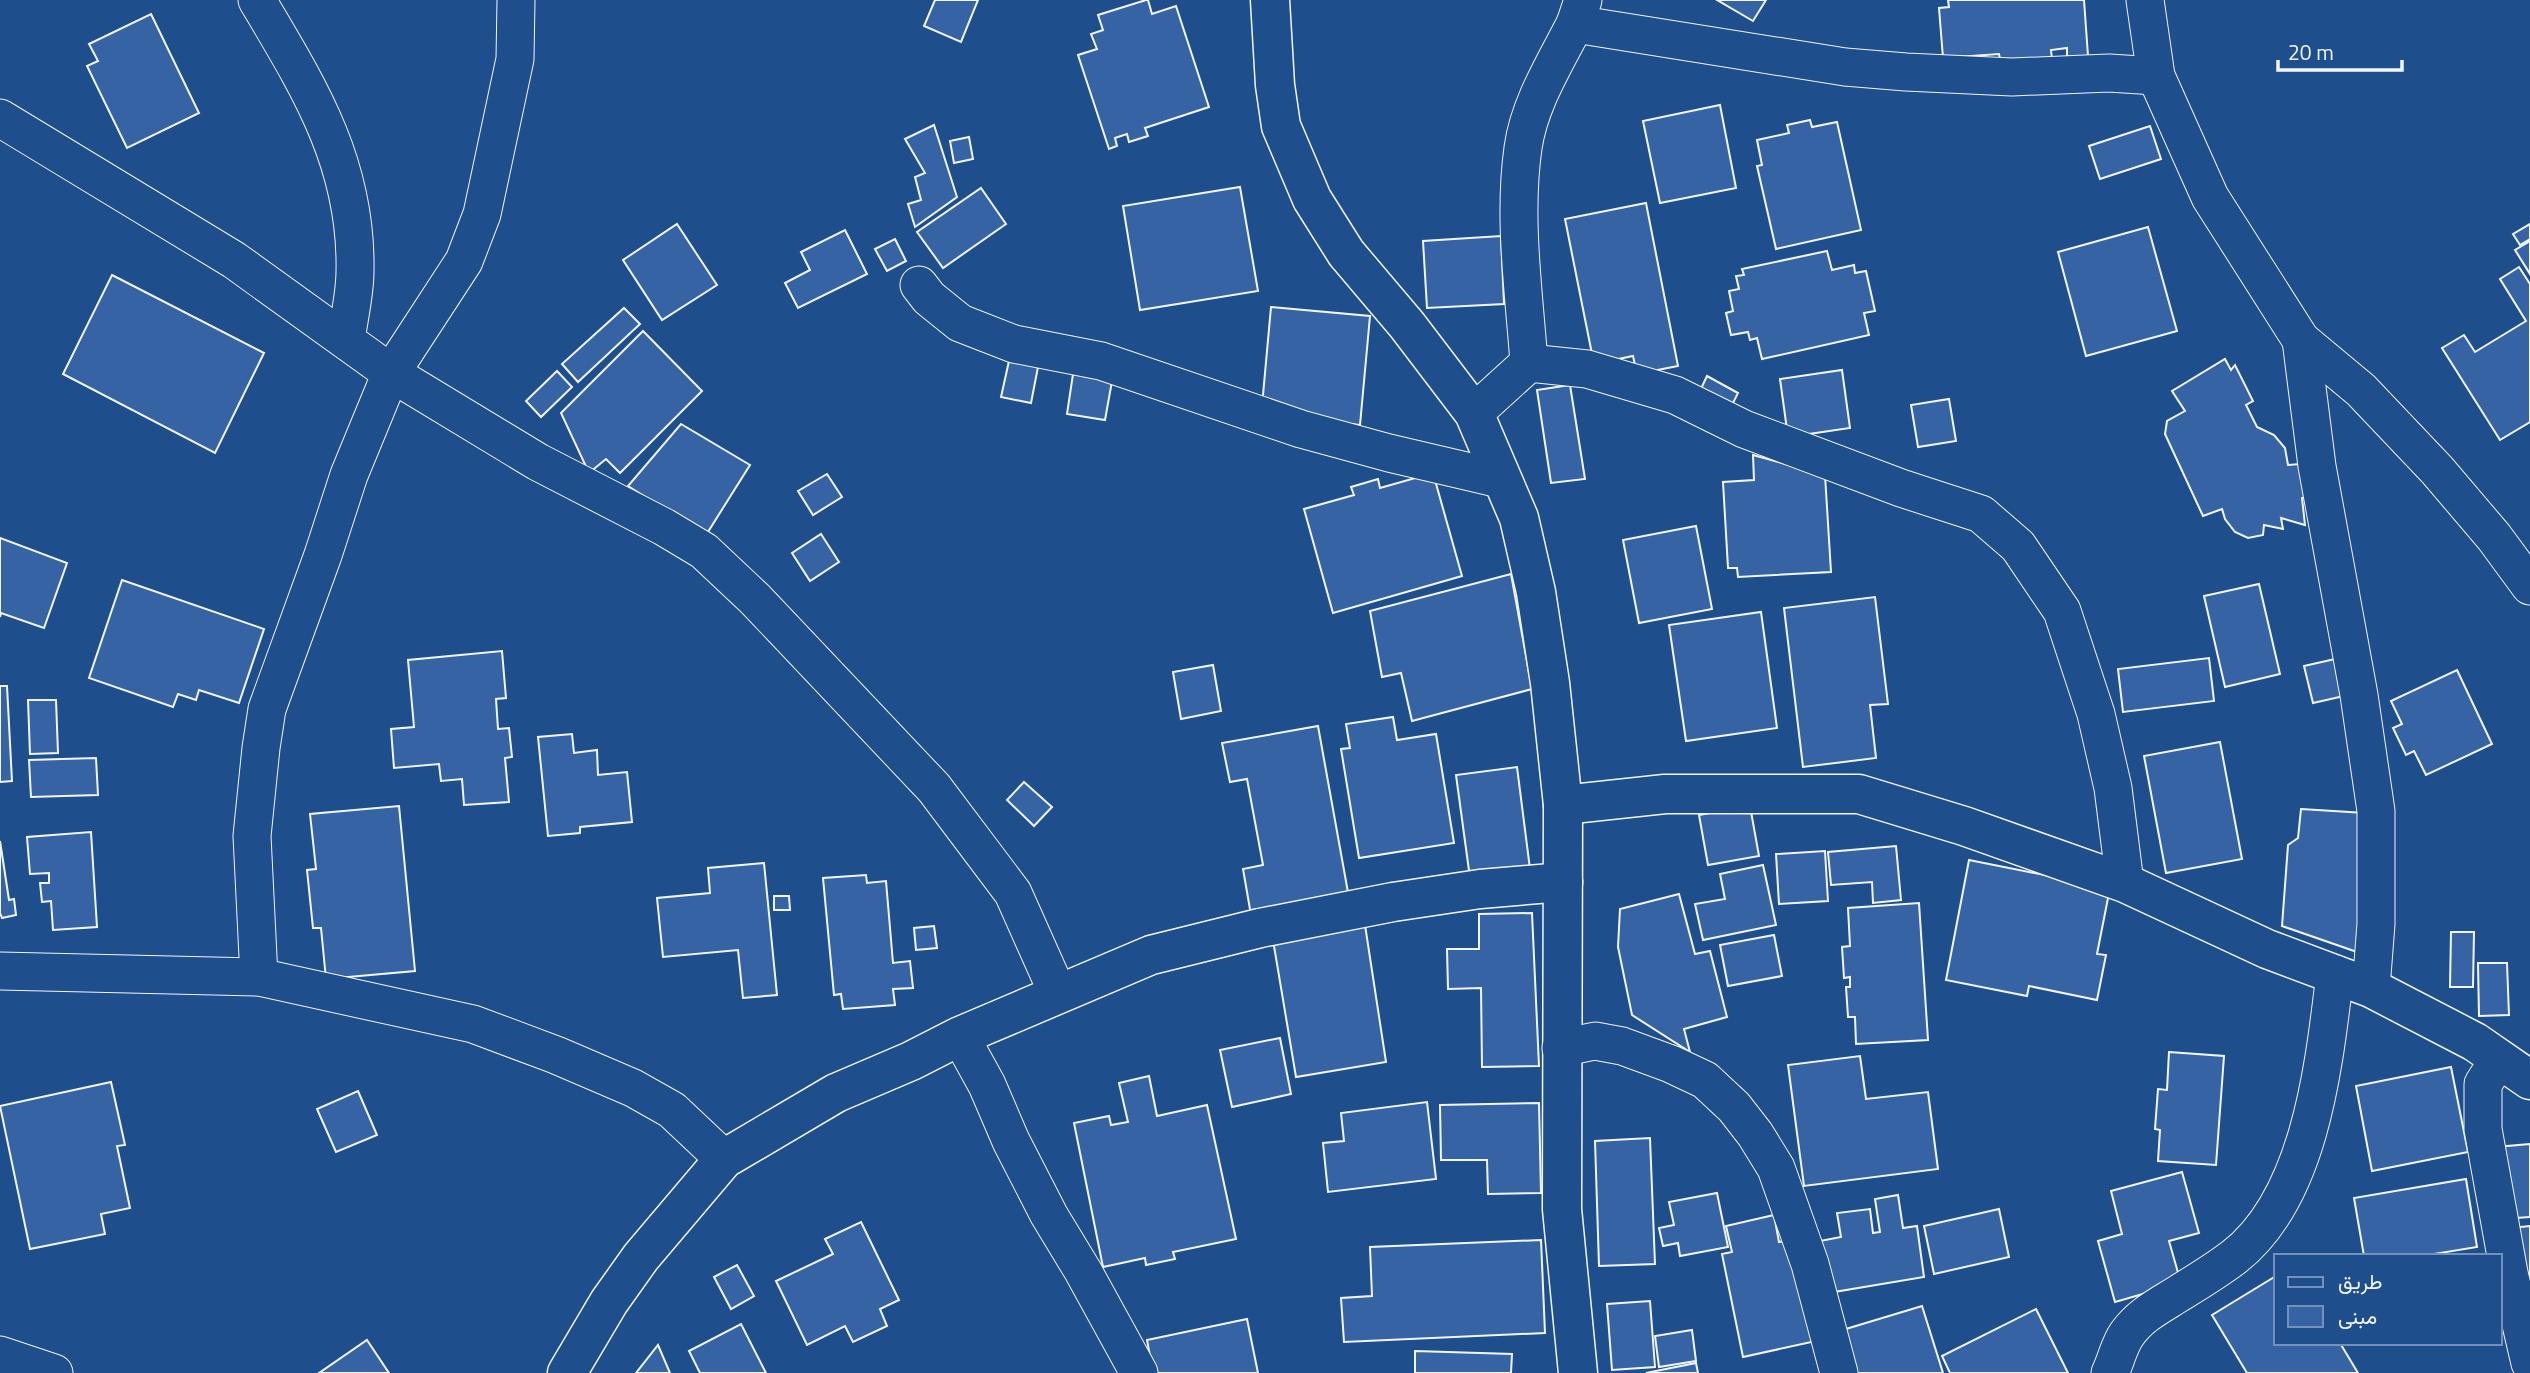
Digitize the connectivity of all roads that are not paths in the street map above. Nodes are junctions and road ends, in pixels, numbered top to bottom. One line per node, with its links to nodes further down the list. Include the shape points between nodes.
1 (257, 0): 9 (street, via 310,90 339,157 355,244)
2 (516, 0): 12 (street, via 515,59 482,214 464,261)
3 (1270, 0): 13 (street, via 1281,126 1312,199 1346,253)
4 (2145, 0): 6 (street)
5 (1579, 12): 6 (street, via 1846,66 2012,77 2109,72); 11 (street, via 1541,90 1523,147 1520,216)
6 (2156, 76): 10 (street, via 2210,197)
7 (0, 118): 9 (street, via 234,260)
8 (919, 285): 14 (street, via 960,323 1014,344 1101,361 1301,429)
9 (346, 340): 12 (street)
10 (2301, 340): 15 (street, via 2361,390 2437,470); 22 (street, via 2317,466 2360,695 2376,811)
11 (1529, 363): 13 (street); 18 (street, via 1587,369 1675,396 1744,429 1981,514 2018,547 2062,611 2096,714 2113,788)
12 (391, 373): 21 (street, via 349,475 267,709 252,836); 23 (street, via 538,461 704,551 755,598 934,788 1013,893)
13 (1474, 414): 14 (street)
14 (1500, 479): 16 (street, via 1519,519 1536,592)
15 (2530, 586)
16 (1563, 805): 17 (street); 18 (street, via 1665,794 1859,794)
17 (1563, 883): 23 (street, via 1480,888 1260,928 1152,955); 25 (street)
18 (2125, 884): 20 (street, via 2267,949)
19 (0, 971): 21 (street)
20 (2335, 974): 22 (street); 35 (street, via 2317,1098 2283,1196 2262,1231 2235,1256 2147,1312 2127,1335)
21 (259, 977): 27 (street, via 473,1024 556,1055 672,1110)
22 (2371, 988): 26 (street, via 2464,1036)
23 (1058, 994): 24 (street)
24 (960, 1036): 27 (street, via 836,1093); 32 (street, via 1049,1215)
25 (1561, 1048): 33 (street, via 1562,1209); 34 (street, via 1595,1041 1622,1046 1705,1080 1734,1107 1776,1168 1810,1264)
26 (2515, 1070): 29 (street, via 2483,1084 2483,1129)
27 (724, 1159): 31 (street, via 641,1257)
28 (0, 1355): 30 (street)
29 (2530, 1363)
30 (54, 1373)
31 (567, 1373)
32 (1139, 1373)
33 (1578, 1373)
34 (1839, 1373)
35 (2110, 1373)

